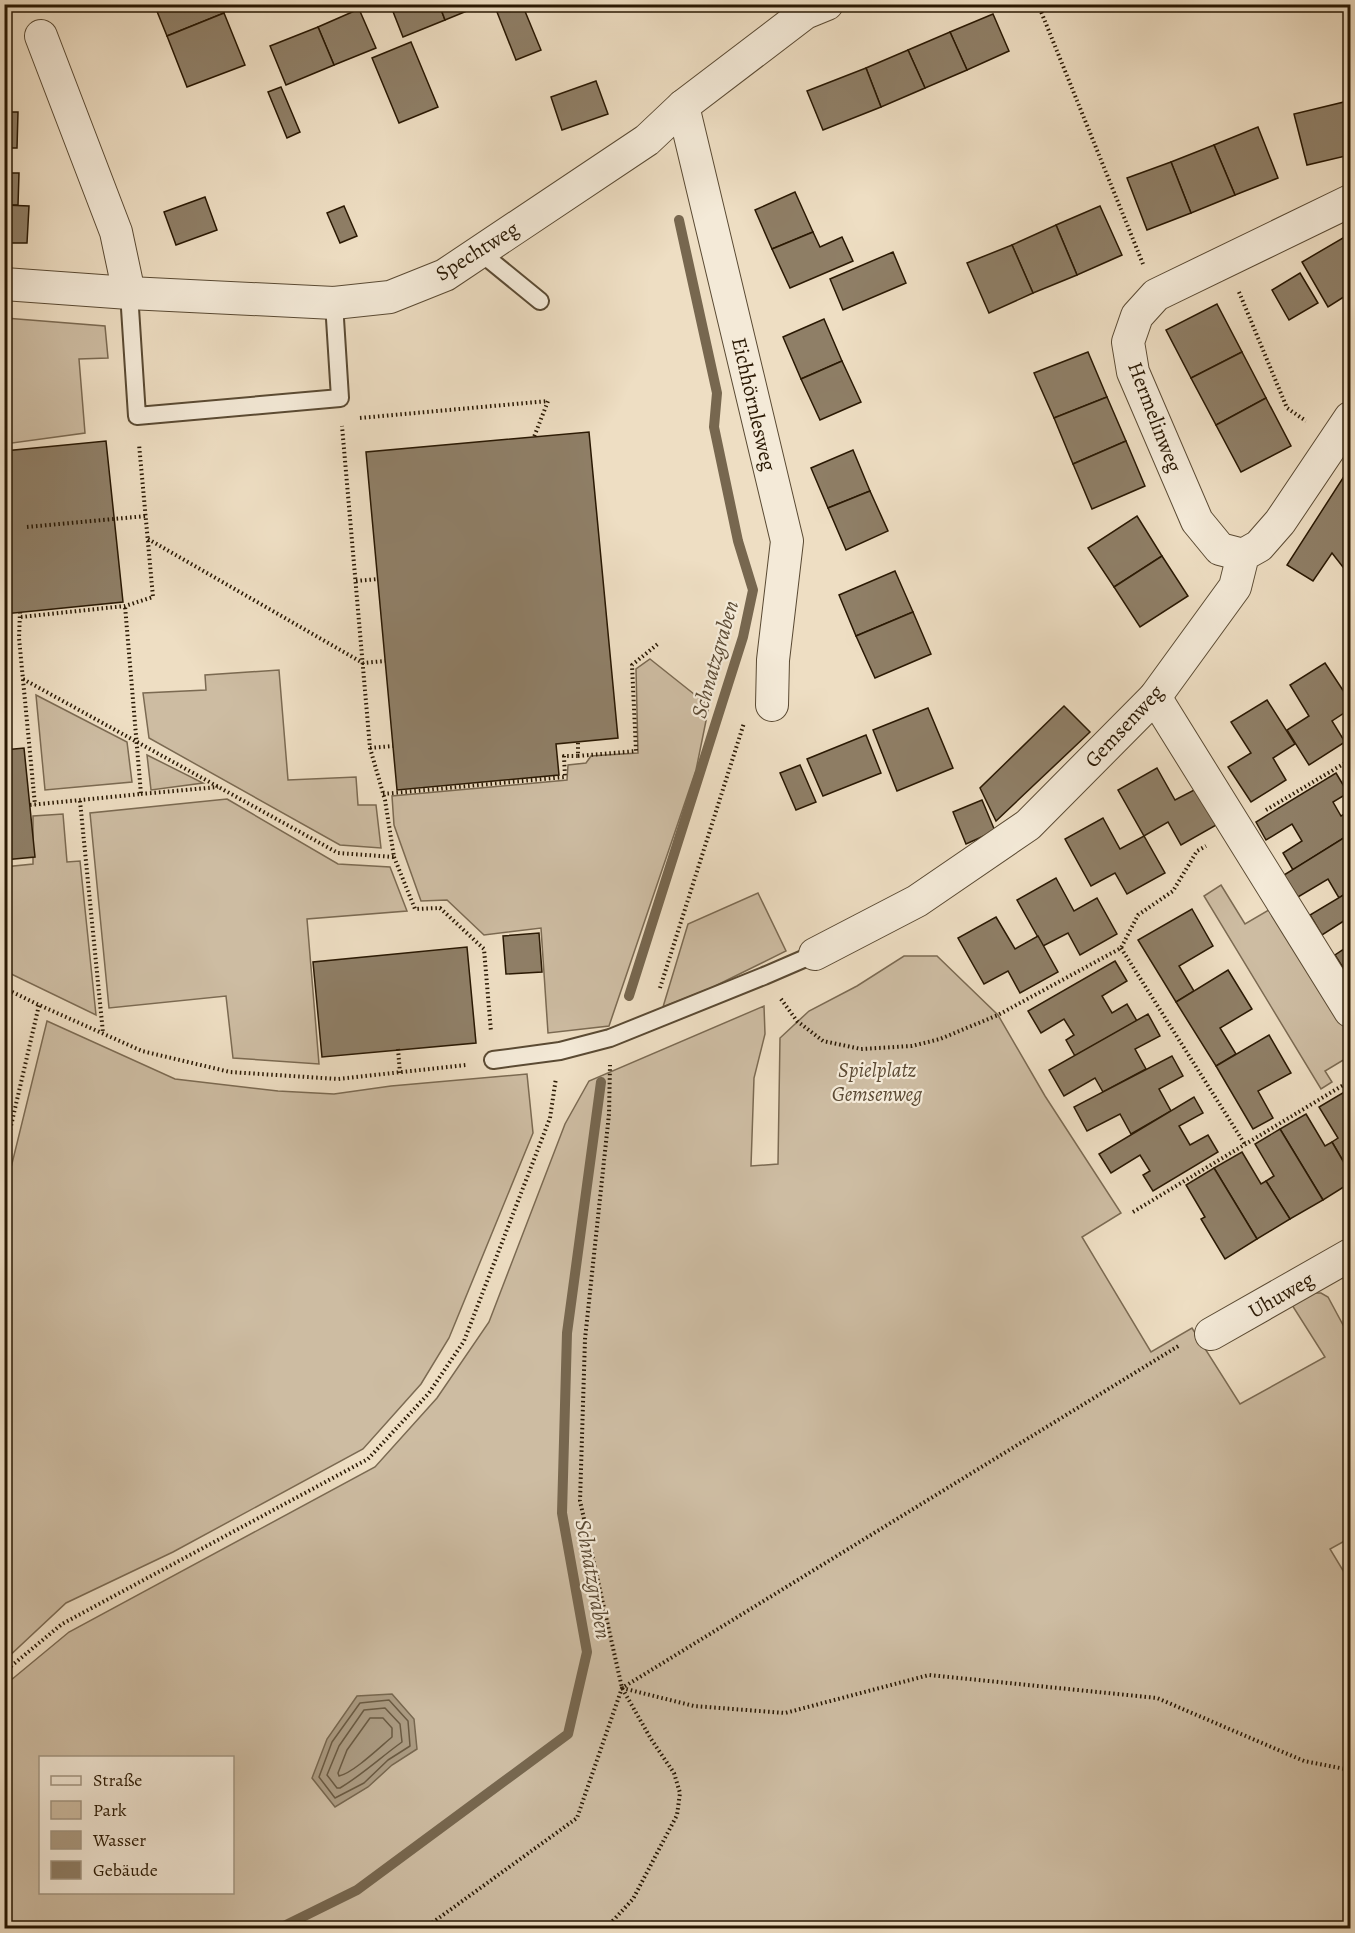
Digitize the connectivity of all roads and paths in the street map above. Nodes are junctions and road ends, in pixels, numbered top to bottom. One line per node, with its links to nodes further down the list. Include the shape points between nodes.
1 (1038, 4): 10 (path)
2 (811, 8): 4 (street, Spechtweg)
3 (41, 36): 9 (street, via 116,232)
4 (683, 106): 6 (street, Spechtweg, via 647,140); 30 (street, Eichhörnlesweg, via 787,541)
5 (1350, 201): 7 (street, Hermelinweg)
6 (480, 252): 11 (lane); 12 (street, Spechtweg, via 445,275 390,297)
7 (1226, 261): 10 (street, Hermelinweg); 16 (path, via 1287,408)
8 (4, 284): 9 (street, Spechtweg)
9 (129, 293): 12 (street, Spechtweg); 14 (lane)
10 (1156, 295): 21 (street, Hermelinweg, via 1137,316 1128,342 1133,372 1197,521 1220,549)
11 (540, 301)
12 (334, 303): 13 (lane)
13 (340, 398): 14 (lane); 15 (path)
14 (137, 417): 18 (path)
15 (341, 420): 17 (path, via 548,401); 23 (path)
16 (1343, 429): 21 (street, via 1280,522 1259,546)
17 (534, 437)
18 (146, 516): 19 (path); 20 (path)
19 (27, 527)
20 (147, 538): 24 (path, via 153,597); 27 (path)
21 (1243, 555): 29 (street, Gemsenweg, via 1235,587)
22 (378, 579): 23 (path)
23 (356, 581): 27 (path)
24 (125, 606): 28 (path, via 20,615); 31 (path)
25 (659, 643): 35 (path, via 632,664 636,751)
26 (386, 662): 27 (path)
27 (363, 663): 34 (path)
28 (23, 679): 31 (path); 40 (path, via 32,805)
29 (1155, 697): 41 (street); 44 (street, Gemsenweg, via 1028,825 917,901)
30 (772, 705): 49 (path, via 743,723)
31 (137, 741): 37 (path); 38 (path)
32 (578, 742): 35 (path)
33 (393, 746): 34 (path)
34 (370, 748): 39 (path)
35 (578, 756): 39 (path, via 564,756 565,777)
36 (1350, 759): 41 (path)
37 (220, 787): 38 (path); 42 (path, via 338,853)
38 (141, 794): 40 (path)
39 (383, 794): 42 (path)
40 (80, 801): 50 (path)
41 (1237, 827): 43 (path, via 1197,851 1173,891 1138,915); 48 (street)
42 (394, 857): 54 (path, via 415,909 440,908 484,949)
43 (1121, 948): 45 (path, via 998,1015 940,1040 861,1050 823,1041 797,1021); 57 (path)
44 (815, 954): 45 (lane)
45 (764, 976): 49 (lane)
46 (4, 988): 47 (path)
47 (39, 1005): 50 (path); 58 (path)
48 (1350, 1011)
49 (649, 1022): 51 (lane)
50 (103, 1033): 55 (path, via 142,1051 230,1072 338,1079)
51 (610, 1038): 53 (lane); 63 (path, via 609,1114 585,1339 580,1501)
52 (398, 1050): 55 (path)
53 (561, 1051): 54 (lane); 62 (path, via 550,1118 464,1341 429,1393 368,1459 62,1624)
54 (493, 1060): 55 (path)
55 (400, 1073)
56 (1350, 1082): 57 (path)
57 (1246, 1146): 59 (path)
58 (4, 1156)
59 (1133, 1212)
60 (1350, 1255): 61 (street, Uhuweg)
61 (1211, 1334): 63 (path, via 1183,1343)
62 (4, 1672)
63 (622, 1688): 64 (path, via 694,1706 785,1713 929,1675 1156,1698 1304,1761); 65 (path, via 577,1818); 66 (path, via 674,1773 680,1793 677,1815 633,1899)
64 (1350, 1770)
65 (425, 1929)
66 (609, 1929)

